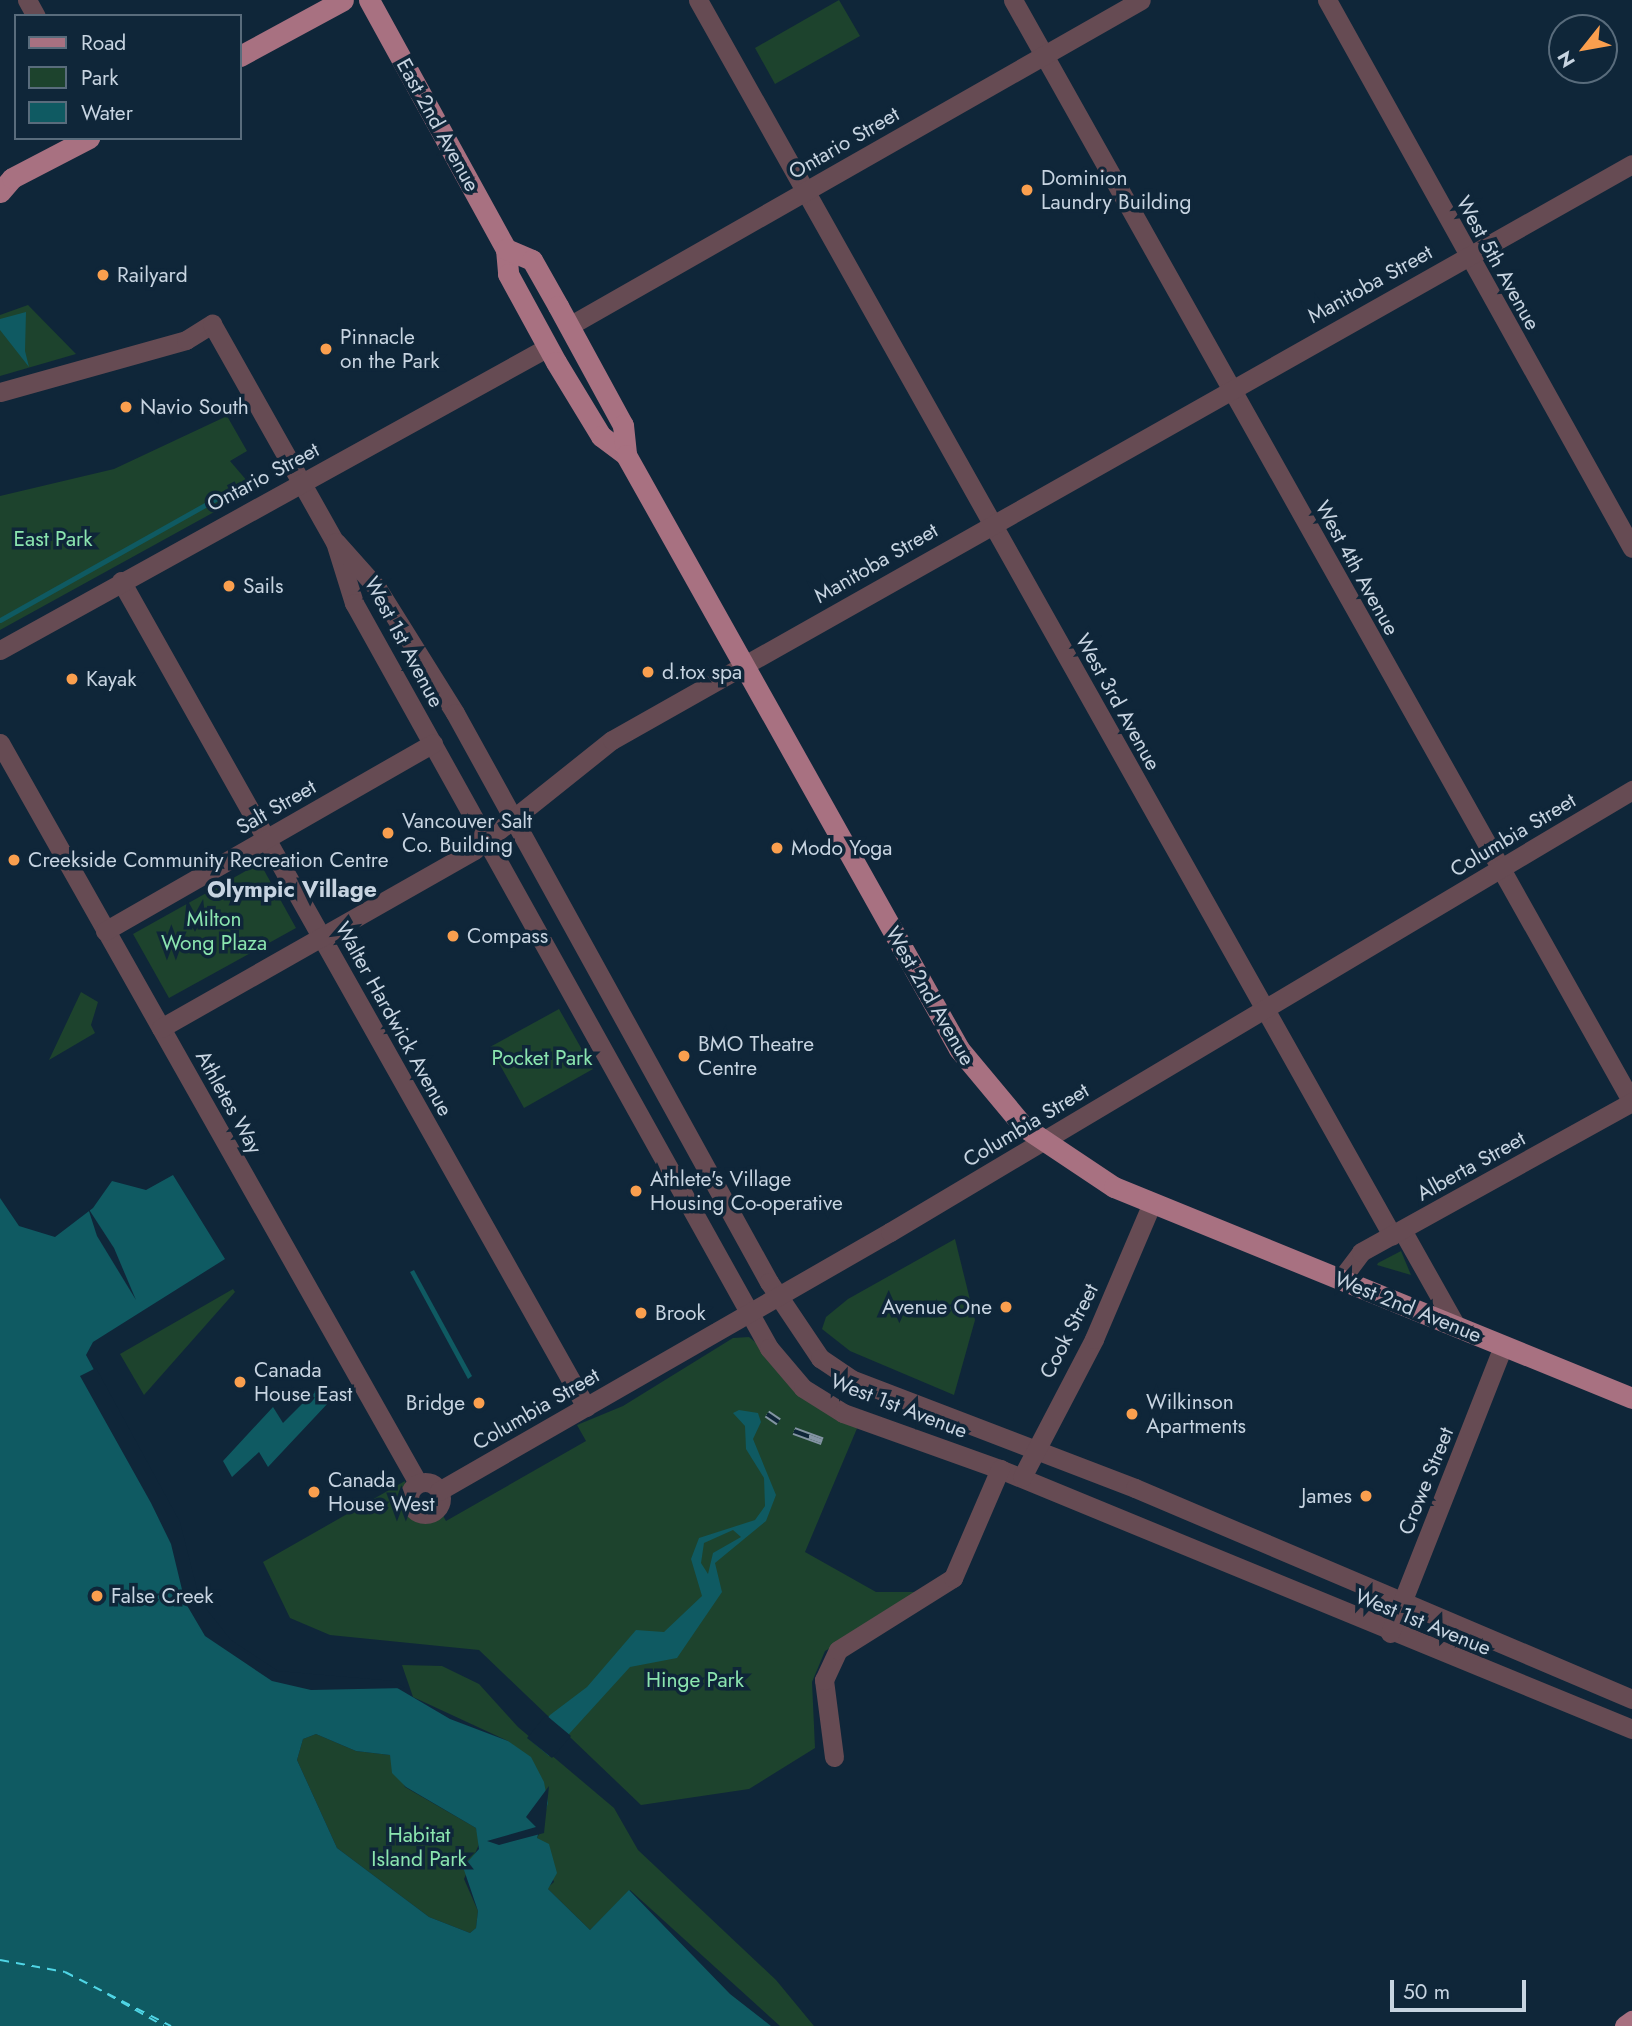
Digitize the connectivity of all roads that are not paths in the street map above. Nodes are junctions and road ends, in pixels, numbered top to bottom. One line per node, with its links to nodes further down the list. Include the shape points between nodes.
1 (343, 0): 7 (main road)
2 (369, 0): 13 (main road, East 2nd Avenue)
3 (698, 0): 12 (street, West 3rd Avenue)
4 (1013, 0): 8 (street, West 4th Avenue)
5 (1141, 0): 8 (street, Ontario Street)
6 (1327, 0): 14 (street, West 5th Avenue)
7 (242, 55)
8 (1044, 55): 12 (street, Ontario Street); 17 (street, West 4th Avenue)
9 (85, 140): 11 (main road)
10 (1632, 164): 14 (street, Manitoba Street)
11 (4, 183)
12 (805, 191): 15 (street, Ontario Street); 21 (street, West 3rd Avenue)
13 (506, 249): 15 (main road, via 532,260); 16 (main road, East 2nd Avenue, via 508,274)
14 (1468, 256): 17 (street, Manitoba Street); 23 (street, West 5th Avenue)
15 (569, 326): 19 (main road, West 2nd Avenue, via 623,425)
16 (548, 347): 19 (main road, West 2nd Avenue, via 601,436); 20 (street, Ontario Street)
17 (1230, 388): 21 (street, Manitoba Street); 33 (street, West 4th Avenue)
18 (0, 392): 20 (street, via 186,340 212,324)
19 (626, 455): 26 (main road, West 2nd Avenue)
20 (302, 483): 22 (street); 24 (street, Ontario Street)
21 (993, 523): 26 (street, Manitoba Street); 36 (street, West 3rd Avenue)
22 (335, 542): 28 (street, West 1st Avenue, via 354,603); 30 (street, West 1st Avenue, via 377,589)
23 (1632, 548)
24 (121, 581): 25 (street, Ontario Street); 31 (street, Walter Hardwick Avenue)
25 (0, 650)
26 (741, 665): 30 (street, Manitoba Street, via 612,740); 39 (main road, West 2nd Avenue, via 959,1049)
27 (0, 743): 34 (street, Athletes Way)
28 (433, 743): 31 (street, Salt Street); 32 (street, West 1st Avenue)
29 (1632, 790): 33 (street, Columbia Street)
30 (513, 818): 32 (street, Manitoba Street); 43 (street, West 1st Avenue)
31 (266, 839): 34 (street, Salt Street); 35 (street, Walter Hardwick Avenue)
32 (487, 839): 35 (street, Manitoba Street); 44 (street, West 1st Avenue)
33 (1501, 868): 36 (street, Columbia Street); 38 (street, West 4th Avenue)
34 (105, 930): 37 (street, Athletes Way)
35 (322, 939): 37 (street, Manitoba Street); 48 (street, Walter Hardwick Avenue)
36 (1266, 1009): 39 (street, Columbia Street); 41 (street, West 3rd Avenue)
37 (161, 1028): 52 (street, Athletes Way)
38 (1632, 1102): 41 (street, Alberta Street)
39 (1043, 1142): 40 (main road, West 2nd Avenue, via 1080,1169); 43 (street, Columbia Street)
40 (1152, 1203): 42 (main road, West 2nd Avenue); 49 (street, Cook Street, via 1094,1339)
41 (1397, 1233): 42 (street, Alberta Street, via 1361,1252); 45 (street, West 3rd Avenue)
42 (1341, 1279): 45 (main road, West 2nd Avenue)
43 (778, 1298): 44 (street, Columbia Street); 49 (street, West 1st Avenue, via 806,1342 837,1372)
44 (750, 1314): 48 (street, Columbia Street); 50 (street, West 1st Avenue, via 787,1372 828,1406)
45 (1456, 1326): 46 (main road, West 2nd Avenue)
46 (1503, 1346): 47 (main road, West 2nd Avenue); 54 (street, Crowe Street)
47 (1632, 1398)
48 (586, 1407): 53 (street, Columbia Street)
49 (1035, 1447): 51 (street, Cook Street); 54 (street, West 1st Avenue)
50 (1000, 1469): 51 (street, West 1st Avenue); 58 (street, via 953,1578 838,1650 824,1680)
51 (1022, 1478): 55 (street, West 1st Avenue)
52 (418, 1483): 53 (street); 53 (street, Columbia Street, via 409,1498 419,1512 437,1508)
53 (439, 1491)
54 (1401, 1605): 55 (street, Crowe Street); 56 (street, West 1st Avenue)
55 (1390, 1633): 57 (street, West 1st Avenue)
56 (1632, 1699)
57 (1632, 1729)
58 (834, 1756)
59 (1632, 2021): 60 (main road)
60 (1625, 2026)

